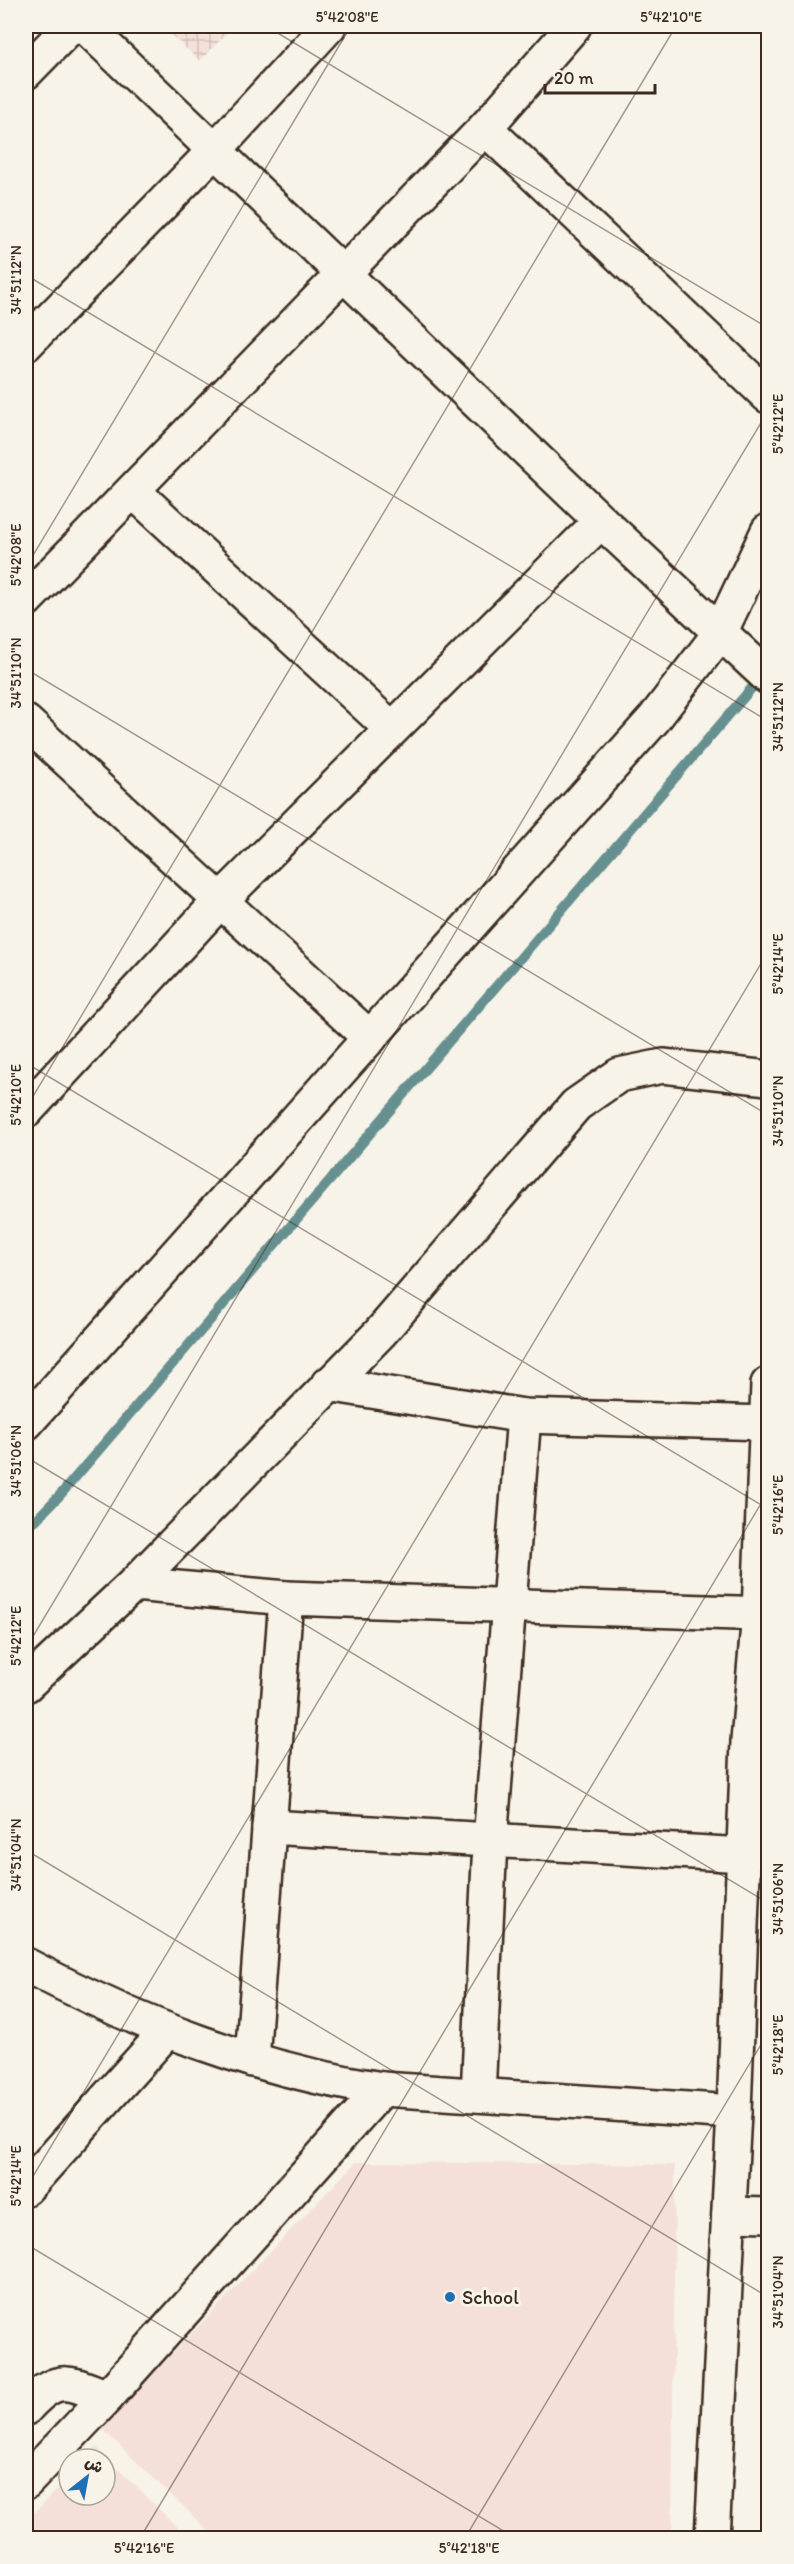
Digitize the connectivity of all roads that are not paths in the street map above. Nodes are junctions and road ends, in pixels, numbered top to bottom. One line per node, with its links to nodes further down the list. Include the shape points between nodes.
1 (71, 26): 5 (street)
2 (85, 26): 7 (street)
3 (329, 26): 7 (street)
4 (574, 26): 6 (street)
5 (26, 72)
6 (485, 128): 8 (street); 10 (street)
7 (214, 151): 8 (street); 9 (street)
8 (344, 274): 11 (street); 12 (street)
9 (26, 344)
10 (768, 396)
11 (133, 491): 14 (street); 18 (street)
12 (600, 522): 15 (street); 18 (street)
13 (768, 531): 15 (street)
14 (26, 600)
15 (727, 639): 16 (street); 20 (street)
16 (768, 677)
17 (26, 722): 19 (street)
18 (392, 729): 19 (street)
19 (220, 901): 20 (street); 22 (street)
20 (370, 1038): 26 (street)
21 (768, 1078): 23 (street, via 663,1066 620,1074 576,1105 380,1333)
22 (26, 1111)
23 (328, 1384): 25 (street); 28 (street)
24 (768, 1384): 27 (street)
25 (524, 1416): 27 (street); 30 (street)
26 (26, 1423)
27 (766, 1423): 31 (street)
28 (134, 1584): 29 (street); 32 (street)
29 (286, 1598): 30 (street); 33 (street)
30 (509, 1605): 31 (street); 34 (street)
31 (764, 1614): 35 (street, via 748,1741)
32 (26, 1685)
33 (269, 1827): 34 (street); 38 (street)
34 (490, 1841): 35 (street); 40 (street)
35 (744, 1855): 41 (street)
36 (26, 1965): 37 (street, via 97,2002)
37 (167, 2031): 38 (street); 42 (street)
38 (252, 2060): 39 (street, via 289,2072)
39 (382, 2089): 40 (street); 45 (street)
40 (478, 2095): 41 (street)
41 (734, 2112): 43 (street)
42 (26, 2187)
43 (729, 2214): 44 (street); 48 (street)
44 (768, 2215)
45 (107, 2397): 46 (street, via 68,2382 51,2386); 47 (street)
46 (26, 2408)
47 (26, 2482)
48 (712, 2538)

